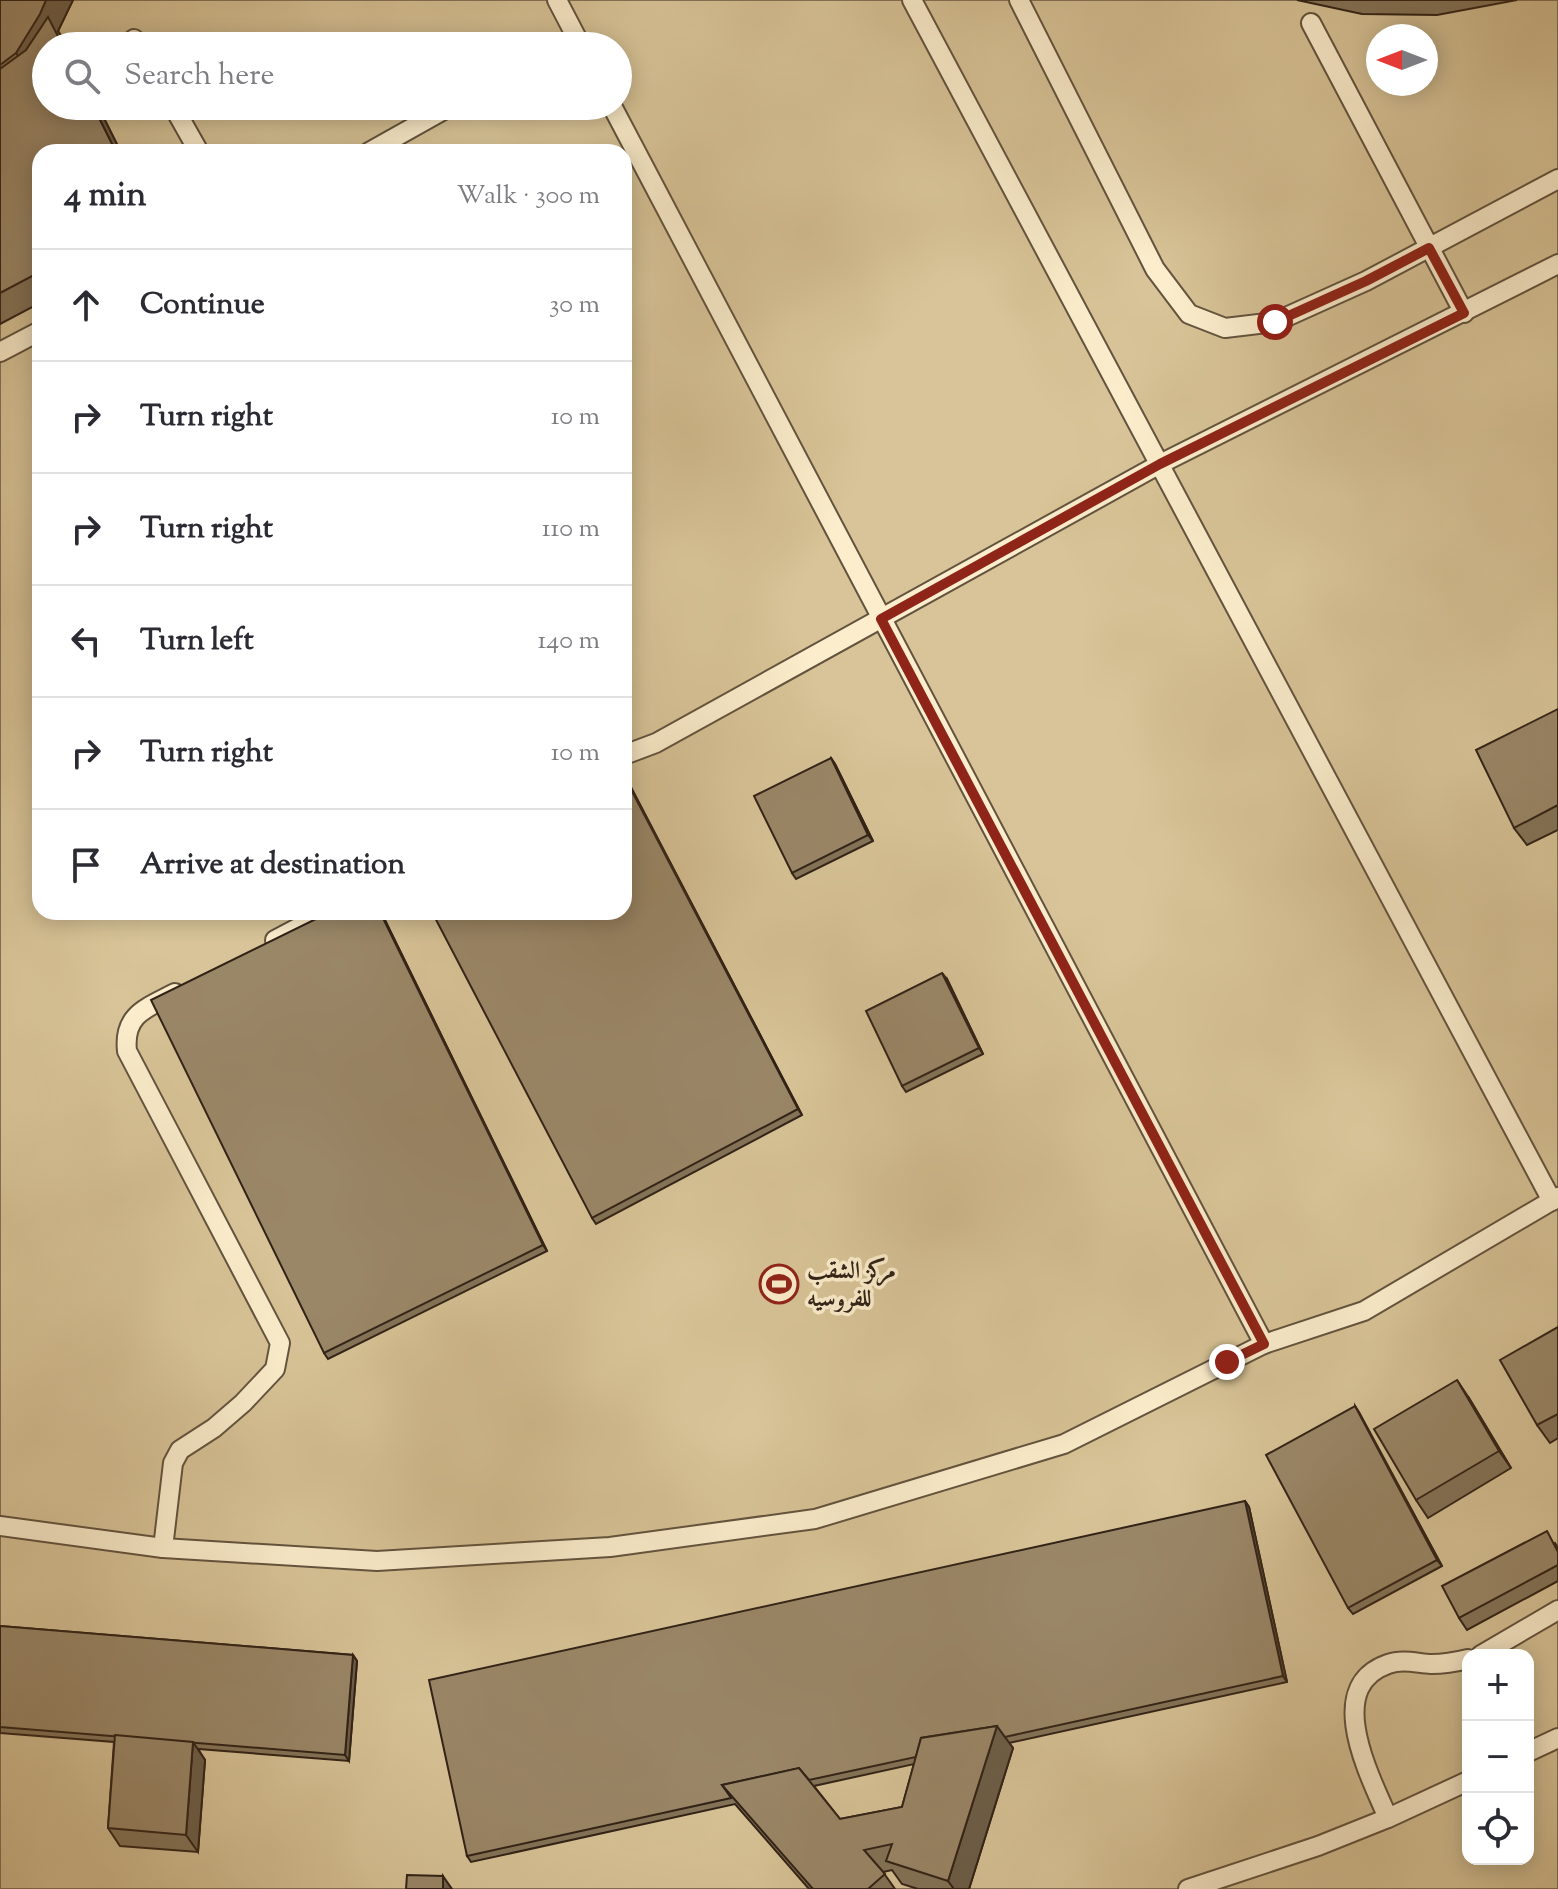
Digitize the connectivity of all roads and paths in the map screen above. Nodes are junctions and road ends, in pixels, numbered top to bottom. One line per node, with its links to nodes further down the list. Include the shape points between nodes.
1 (557, 0): 5 (lane)
2 (912, 0): 19 (lane)
3 (1019, 0): 14 (lane, via 1155,269 1189,314 1225,328 1275,322)
4 (1311, 23): 14 (lane)
5 (569, 32)
6 (181, 120): 9 (lane)
7 (426, 120): 10 (lane)
8 (619, 120): 12 (lane)
9 (194, 144)
10 (383, 144)
11 (632, 144): 20 (lane)
12 (632, 144)
13 (1558, 179): 14 (lane)
14 (1429, 248): 16 (lane)
15 (1558, 264): 16 (lane)
16 (1464, 313): 19 (lane)
17 (32, 335): 18 (lane)
18 (0, 352)
19 (1160, 464): 20 (lane); 25 (lane)
20 (881, 619): 21 (lane); 26 (lane)
21 (632, 752)
22 (313, 920): 23 (lane)
23 (260, 948)
24 (192, 984): 28 (lane, via 137,1013 129,1025 127,1051 280,1343 275,1369 214,1428 180,1450 173,1463)
25 (1555, 1199): 26 (lane, via 1364,1311)
26 (1264, 1344): 28 (lane, via 1064,1444 815,1519 610,1547 377,1561)
27 (0, 1526): 28 (lane)
28 (163, 1548)
29 (1558, 1610): 30 (lane)
30 (1491, 1649)
31 (1462, 1660): 35 (lane, via 1388,1663 1360,1689 1356,1739)
32 (1558, 1738): 33 (lane)
33 (1534, 1749)
34 (1462, 1784): 35 (lane)
35 (1388, 1818): 36 (lane)
36 (1188, 1889)

